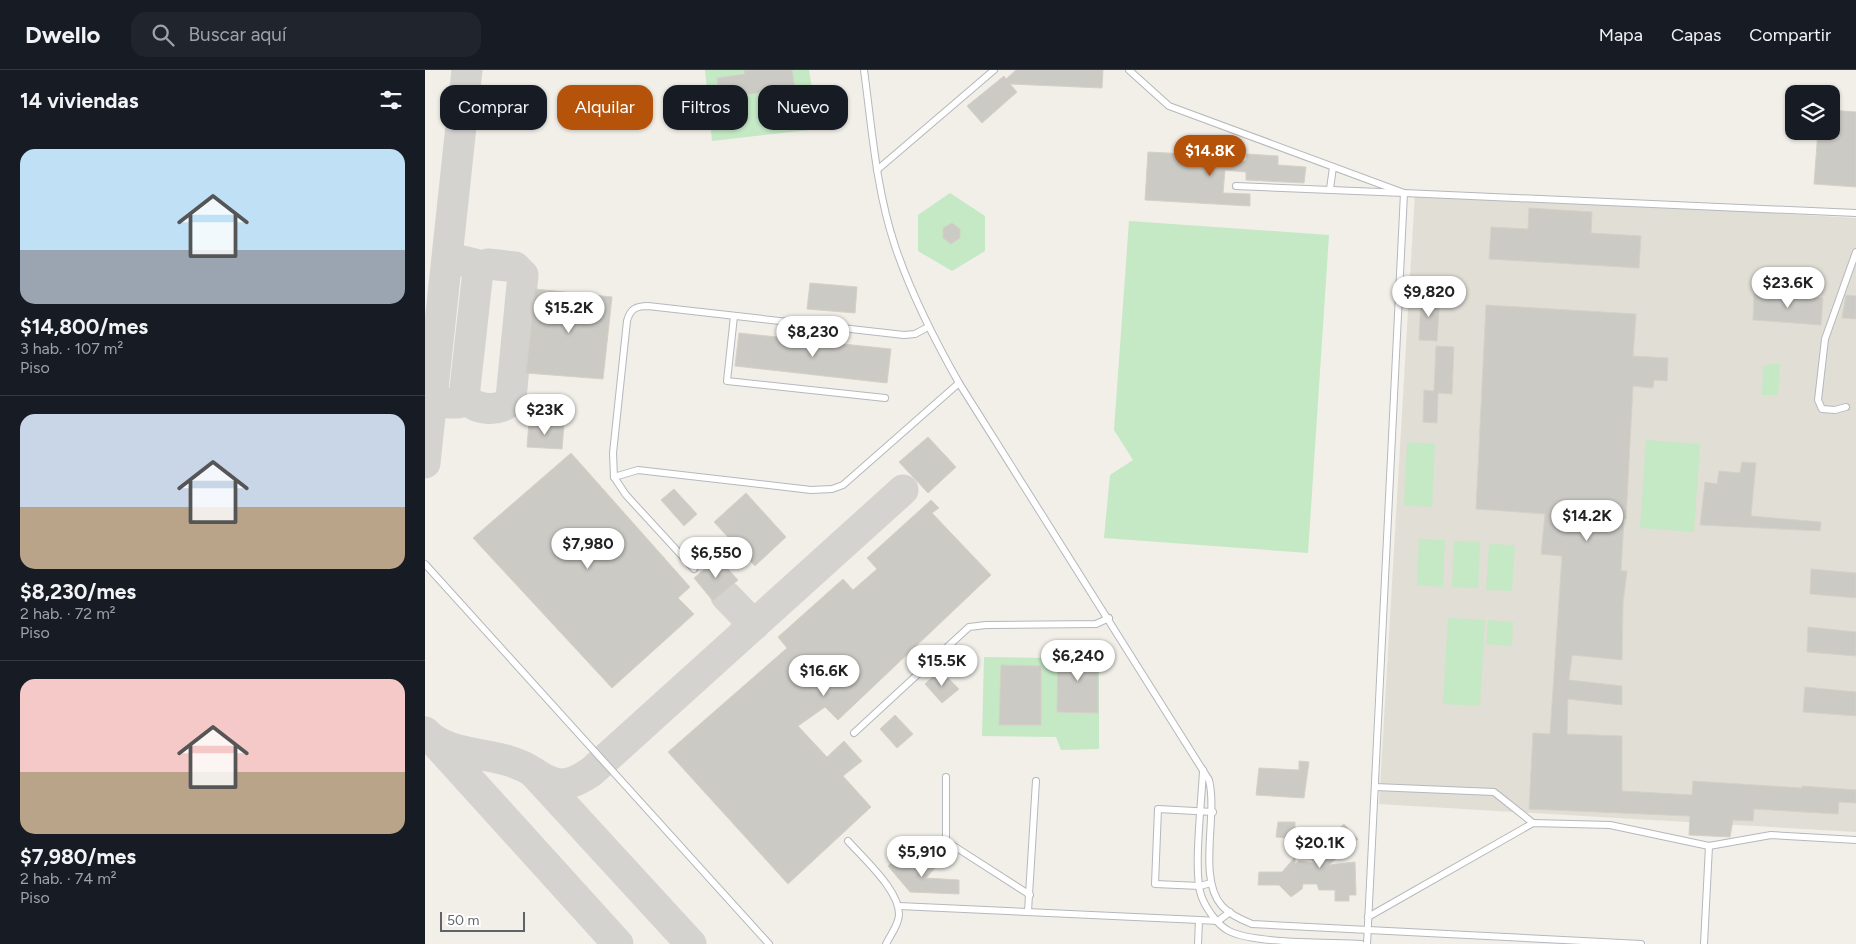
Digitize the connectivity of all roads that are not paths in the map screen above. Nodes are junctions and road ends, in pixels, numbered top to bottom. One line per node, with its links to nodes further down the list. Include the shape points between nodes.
1 (865, 70): 5 (lane)
2 (994, 70): 5 (lane)
3 (1129, 70): 4 (lane, via 1169,106)
4 (1333, 167): 7 (lane); 8 (lane)
5 (877, 170): 12 (lane, via 895,246)
6 (1236, 186): 7 (lane)
7 (1330, 189): 8 (lane)
8 (1404, 193): 9 (lane); 24 (lane)
9 (1856, 214)
10 (1856, 252): 15 (lane, via 1825,338 1818,400 1822,409 1835,410)
11 (734, 316): 12 (lane, via 904,335 915,334); 14 (lane, via 727,381); 16 (lane, via 648,306 631,310 627,321 613,453)
12 (927, 327): 13 (lane)
13 (959, 383): 16 (lane, via 843,485 832,489 811,490 638,470); 19 (lane)
14 (885, 398)
15 (1846, 406)
16 (614, 477): 18 (lane, via 626,495)
17 (425, 564): 41 (lane)
18 (694, 569)
19 (1109, 618): 20 (lane, via 1095,624 969,627); 21 (lane)
20 (854, 732)
21 (1203, 769): 25 (lane); 26 (lane, via 1212,792)
22 (946, 777): 33 (lane, via 946,840)
23 (1036, 781): 33 (lane)
24 (1375, 786): 27 (lane, via 1494,792); 37 (lane)
25 (1201, 811): 26 (lane); 32 (lane); 32 (lane, via 1158,809 1155,884)
26 (1213, 812): 31 (lane)
27 (1533, 823): 30 (lane, via 1610,825); 37 (lane)
28 (1856, 840): 30 (lane, via 1771,835)
29 (848, 841): 34 (lane, via 893,893)
30 (1709, 846): 47 (lane)
31 (1211, 883): 32 (lane); 36 (lane, via 1222,906)
32 (1200, 886): 39 (lane, via 1201,895)
33 (1030, 895): 35 (lane)
34 (899, 906): 35 (lane); 42 (lane, via 899,919)
35 (1028, 911): 38 (lane)
36 (1230, 912): 39 (lane); 40 (lane, via 1252,924)
37 (1368, 917): 40 (lane)
38 (1199, 920): 39 (lane); 43 (lane)
39 (1218, 921): 44 (lane, via 1228,931 1253,938)
40 (1367, 930): 45 (lane); 46 (lane)
41 (769, 944)
42 (886, 944)
43 (1198, 944)
44 (1361, 944)
45 (1367, 944)
46 (1641, 944)
47 (1704, 944)

